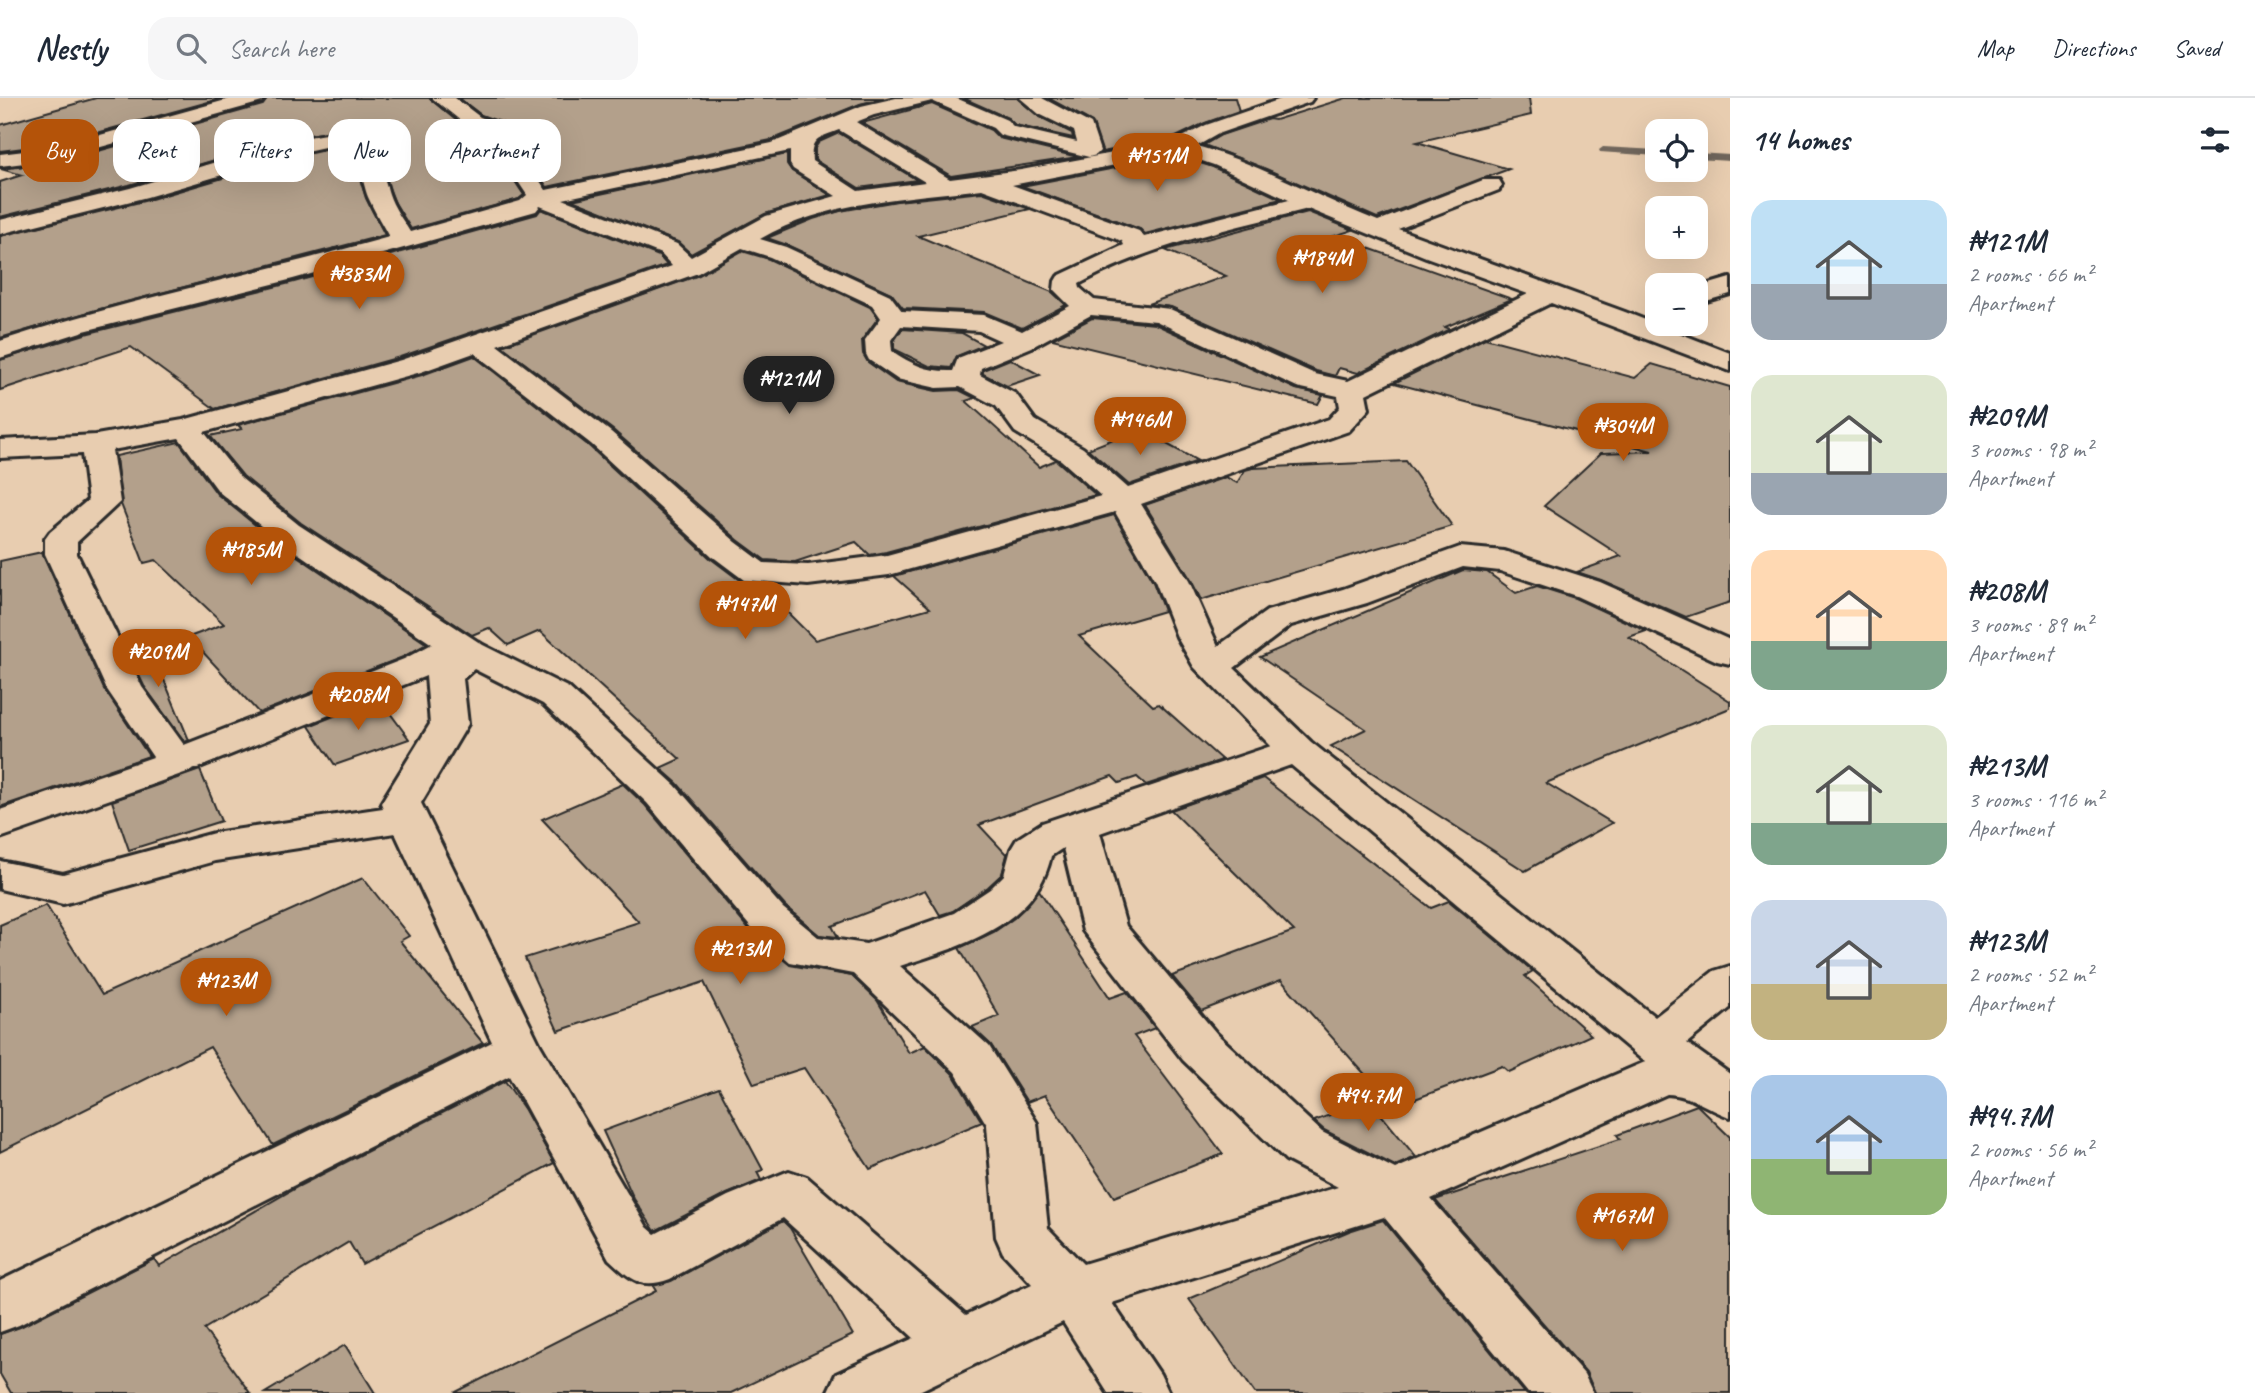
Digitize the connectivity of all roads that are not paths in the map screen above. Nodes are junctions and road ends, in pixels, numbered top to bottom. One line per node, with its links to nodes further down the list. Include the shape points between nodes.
1 (255, 98): 14 (street, via 58,153)
2 (442, 98): 18 (street, via 473,121 522,139 520,168)
3 (842, 98): 8 (street)
4 (924, 98): 8 (street)
5 (939, 98): 12 (street, via 1007,131)
6 (1030, 98): 12 (street, via 1084,128)
7 (1301, 98): 11 (street)
8 (868, 110): 9 (street)
9 (841, 122): 10 (street, via 808,134); 17 (street)
10 (806, 139): 18 (street); 19 (street, via 800,148 801,164)
11 (1180, 147): 13 (street); 20 (street, via 1222,160)
12 (1089, 151): 13 (street)
13 (1113, 159): 15 (street)
14 (0, 160)
15 (982, 182): 17 (street); 25 (street, via 1131,236)
16 (1491, 185): 22 (street)
17 (946, 186): 19 (street)
18 (540, 198): 24 (street, via 528,206); 26 (street, via 669,249)
19 (854, 198): 23 (street, via 774,222)
20 (1310, 202): 22 (street); 25 (street)
21 (0, 227): 24 (street, via 293,147 352,138 359,144 378,195)
22 (1378, 229): 29 (street)
23 (740, 240): 26 (street); 33 (street, via 778,252 881,300)
24 (403, 241): 36 (street, via 75,326)
25 (1137, 247): 30 (street, via 1067,281 1067,290)
26 (689, 268): 35 (street)
27 (1730, 286): 28 (street)
28 (1708, 292)
29 (1551, 293): 32 (street); 39 (street)
30 (1087, 307): 34 (street); 39 (street, via 1161,314 1307,381)
31 (1645, 311): 32 (street)
32 (1616, 317): 37 (street)
33 (894, 318): 34 (street, via 984,323); 38 (street, via 878,340 879,354 906,373 937,380)
34 (1023, 341): 38 (street, via 968,364)
35 (477, 342): 40 (street, via 411,366); 43 (street, via 601,438 756,573 808,575 889,565)
36 (0, 351)
37 (1730, 363)
38 (965, 378): 43 (street, via 1006,400 1025,426 1072,454)
39 (1351, 390): 43 (street, via 1355,409 1339,425)
40 (186, 428): 41 (street); 44 (street, via 230,485 288,532)
41 (96, 444): 42 (street); 48 (street, via 104,502 61,538 61,554 124,688)
42 (0, 449)
43 (1123, 500): 46 (street, via 1172,581)
44 (464, 649): 48 (street); 49 (street, via 444,677 449,724 401,803); 53 (street, via 556,696 604,738 661,794 768,919 806,951)
45 (1730, 653): 46 (street, via 1588,589 1504,561 1460,557 1356,596 1279,618)
46 (1212, 667): 47 (street)
47 (1297, 750): 51 (street); 55 (street)
48 (176, 762): 50 (street)
49 (408, 818): 52 (street, via 214,847 63,889); 56 (street)
50 (0, 825)
51 (1078, 827): 53 (street, via 1057,833 1032,849 1022,883 990,911 953,932); 58 (street, via 1105,931 1200,1047 1304,1146)
52 (0, 875)
53 (866, 960): 59 (street, via 972,1059 999,1102 1012,1123 1021,1237)
54 (1730, 983): 55 (street)
55 (1655, 1043): 57 (street)
56 (519, 1050): 60 (street); 61 (street, via 628,1243 651,1263 789,1192)
57 (1713, 1087): 58 (street, via 1663,1075)
58 (1394, 1192): 59 (street); 64 (street)
59 (1073, 1291): 61 (street); 63 (street)
60 (0, 1308)
61 (958, 1343): 62 (street)
62 (856, 1393)
63 (1140, 1393)
64 (1564, 1393)

